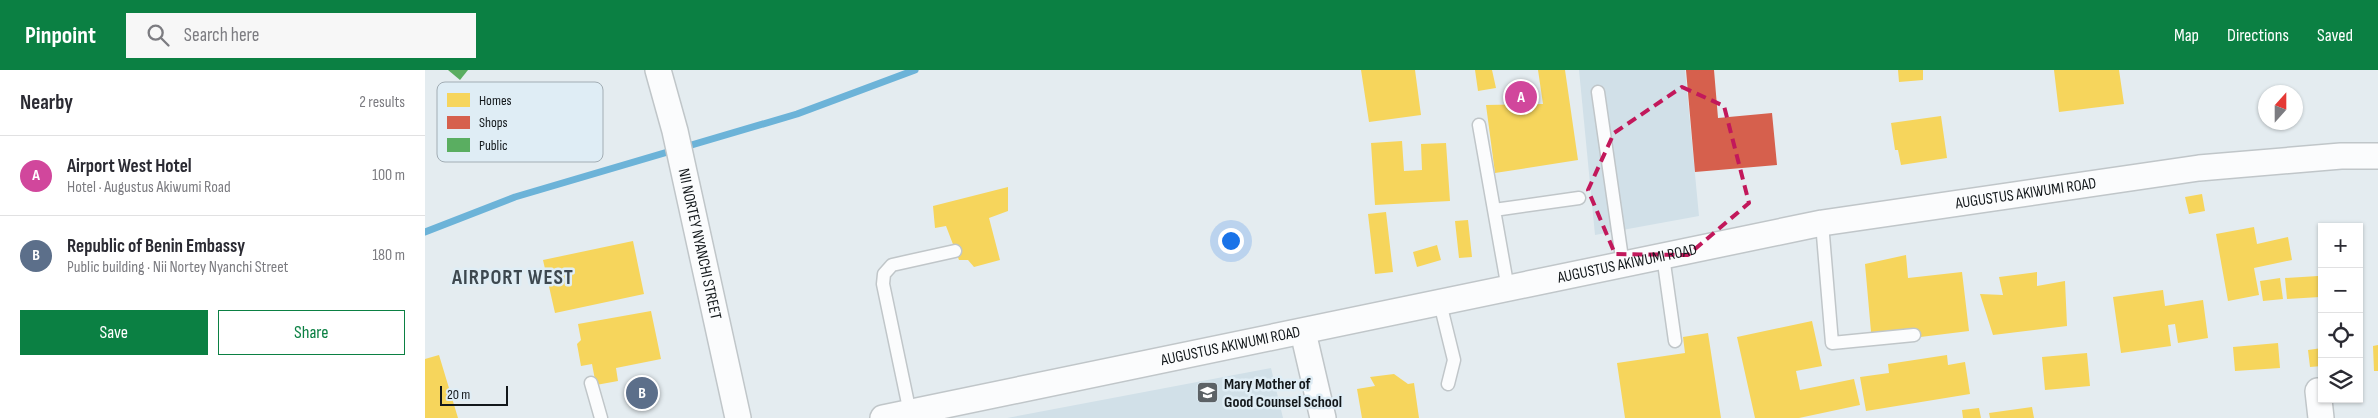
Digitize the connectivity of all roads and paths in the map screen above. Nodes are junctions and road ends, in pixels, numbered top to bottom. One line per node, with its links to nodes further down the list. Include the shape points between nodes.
1 (658, 70): 21 (street, NII NORTEY NYANCHI STREET, via 675,130)
2 (1598, 92): 10 (lane)
3 (1479, 124): 6 (lane)
4 (2378, 156): 7 (street, AUGUSTUS AKIWUMI ROAD, via 2199,168)
5 (1579, 198): 6 (lane)
6 (1494, 210): 11 (lane)
7 (1822, 223): 9 (street, AUGUSTUS AKIWUMI ROAD); 14 (lane, via 1832,343)
8 (955, 252): 19 (lane, via 892,265 884,274 883,284)
9 (1663, 256): 10 (street, AUGUSTUS AKIWUMI ROAD); 15 (lane)
10 (1623, 264): 11 (street, AUGUSTUS AKIWUMI ROAD)
11 (1508, 289): 12 (street, AUGUSTUS AKIWUMI ROAD)
12 (1440, 303): 13 (street, AUGUSTUS AKIWUMI ROAD); 17 (lane, via 1454,360)
13 (1303, 332): 19 (street, AUGUSTUS AKIWUMI ROAD); 23 (street)
14 (1914, 335)
15 (1675, 341)
16 (591, 383): 20 (lane)
17 (1448, 384)
18 (2319, 403): 24 (street)
19 (910, 412): 22 (street, AUGUSTUS AKIWUMI ROAD)
20 (601, 418)
21 (738, 418)
22 (883, 418)
23 (1323, 418)
24 (2321, 418)

